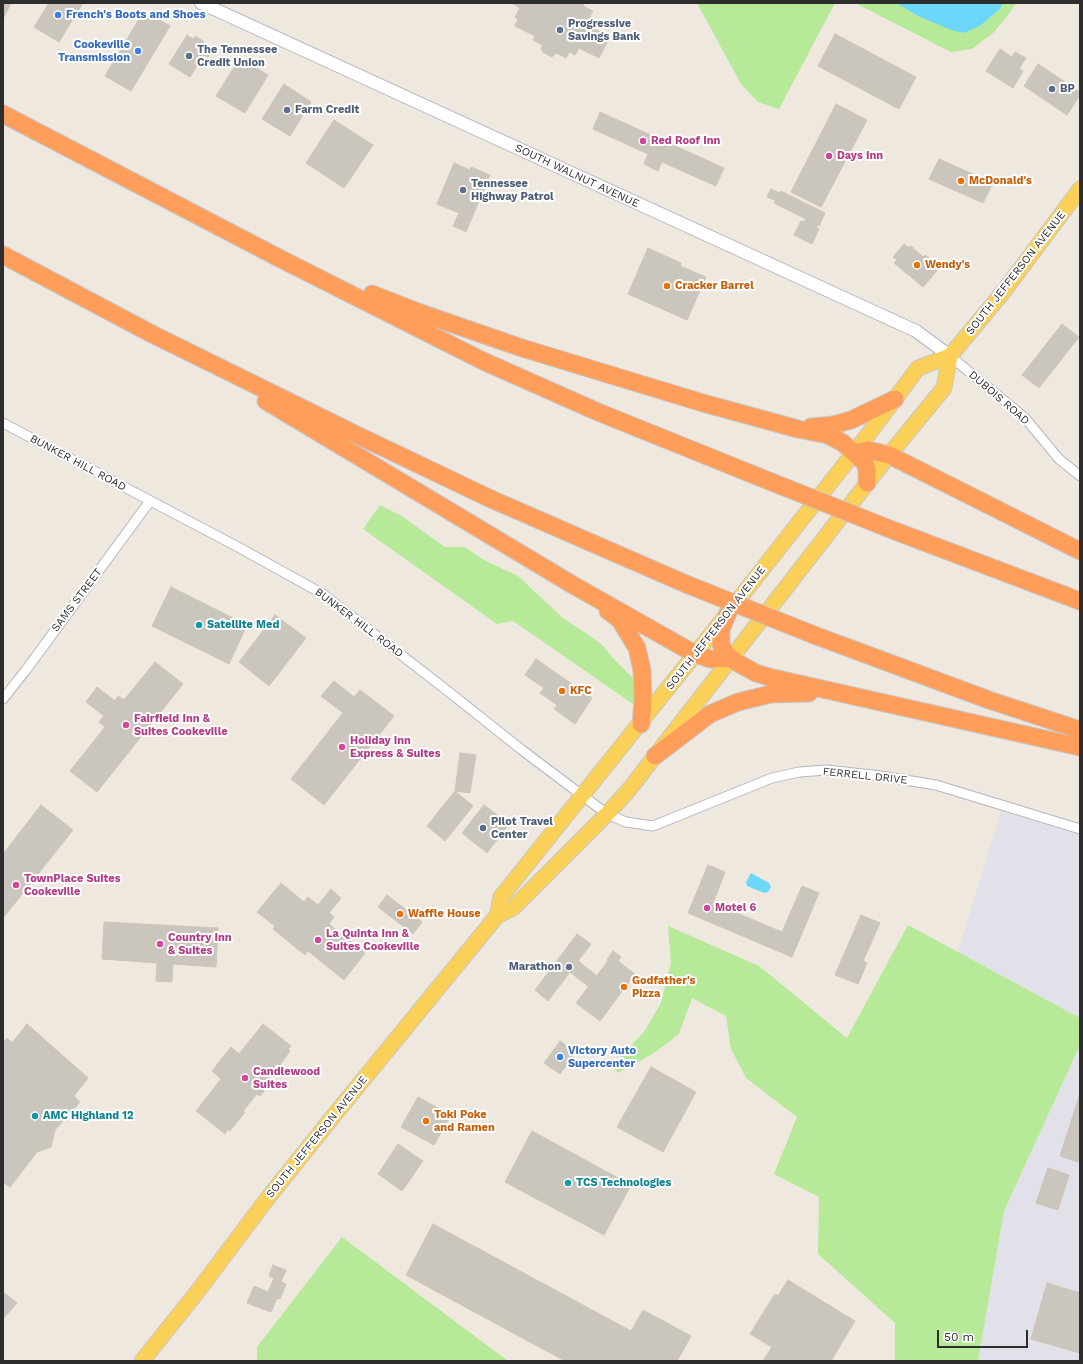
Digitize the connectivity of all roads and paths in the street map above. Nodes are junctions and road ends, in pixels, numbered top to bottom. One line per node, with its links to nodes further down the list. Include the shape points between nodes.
1 (201, 3): 7 (street, SOUTH WALNUT AVENUE, via 916,331)
2 (3, 114): 5 (highway)
3 (1080, 189): 7 (main road, SOUTH JEFFERSON AVENUE, via 1004,291)
4 (3, 255): 6 (highway)
5 (281, 259): 10 (highway, via 418,312 522,348); 18 (highway, bridge, via 483,361 598,412 895,531)
6 (152, 334): 17 (highway); 25 (highway, bridge, via 491,499 686,584 989,700)
7 (950, 356): 8 (main road, SOUTH JEFFERSON AVENUE, via 918,368); 12 (main road, SOUTH JEFFERSON AVENUE, via 944,388); 13 (street, DUBOIS ROAD, via 1025,418 1059,459)
8 (895, 399): 10 (highway, via 851,420); 11 (main road, SOUTH JEFFERSON AVENUE)
9 (3, 423): 15 (street, BUNKER HILL ROAD)
10 (798, 429): 11 (highway, via 835,438)
11 (854, 453): 12 (highway, via 868,450); 14 (highway, via 864,463); 19 (main road, SOUTH JEFFERSON AVENUE)
12 (889, 455): 14 (main road, SOUTH JEFFERSON AVENUE); 16 (highway)
13 (1080, 476)
14 (867, 483): 21 (main road, SOUTH JEFFERSON AVENUE)
15 (150, 502): 23 (street, SAMS STREET); 28 (street, BUNKER HILL ROAD, via 323,594)
16 (1080, 551)
17 (573, 584): 20 (highway); 24 (highway, via 620,620 637,648 642,670)
18 (1080, 601)
19 (728, 613): 20 (main road, SOUTH JEFFERSON AVENUE); 21 (highway, via 721,630 721,644)
20 (695, 654): 21 (highway, via 710,659); 24 (main road, SOUTH JEFFERSON AVENUE)
21 (731, 658): 22 (highway, via 747,669 769,677); 27 (main road, SOUTH JEFFERSON AVENUE)
22 (861, 698): 26 (highway); 27 (highway, via 806,693 771,694 738,702 710,714)
23 (3, 699)
24 (641, 724): 28 (main road, SOUTH JEFFERSON AVENUE)
25 (1080, 730)
26 (1080, 747)
27 (655, 756): 29 (main road, SOUTH JEFFERSON AVENUE)
28 (583, 796): 29 (street, BUNKER HILL ROAD); 31 (main road, SOUTH JEFFERSON AVENUE, via 501,897)
29 (607, 814): 30 (street, FERRELL DRIVE, via 626,822 653,826 772,778 799,772 827,770 936,786); 31 (main road, SOUTH JEFFERSON AVENUE, via 513,908)
30 (1080, 829)
31 (497, 916): 32 (main road, SOUTH JEFFERSON AVENUE, via 331,1118)
32 (142, 1361)

